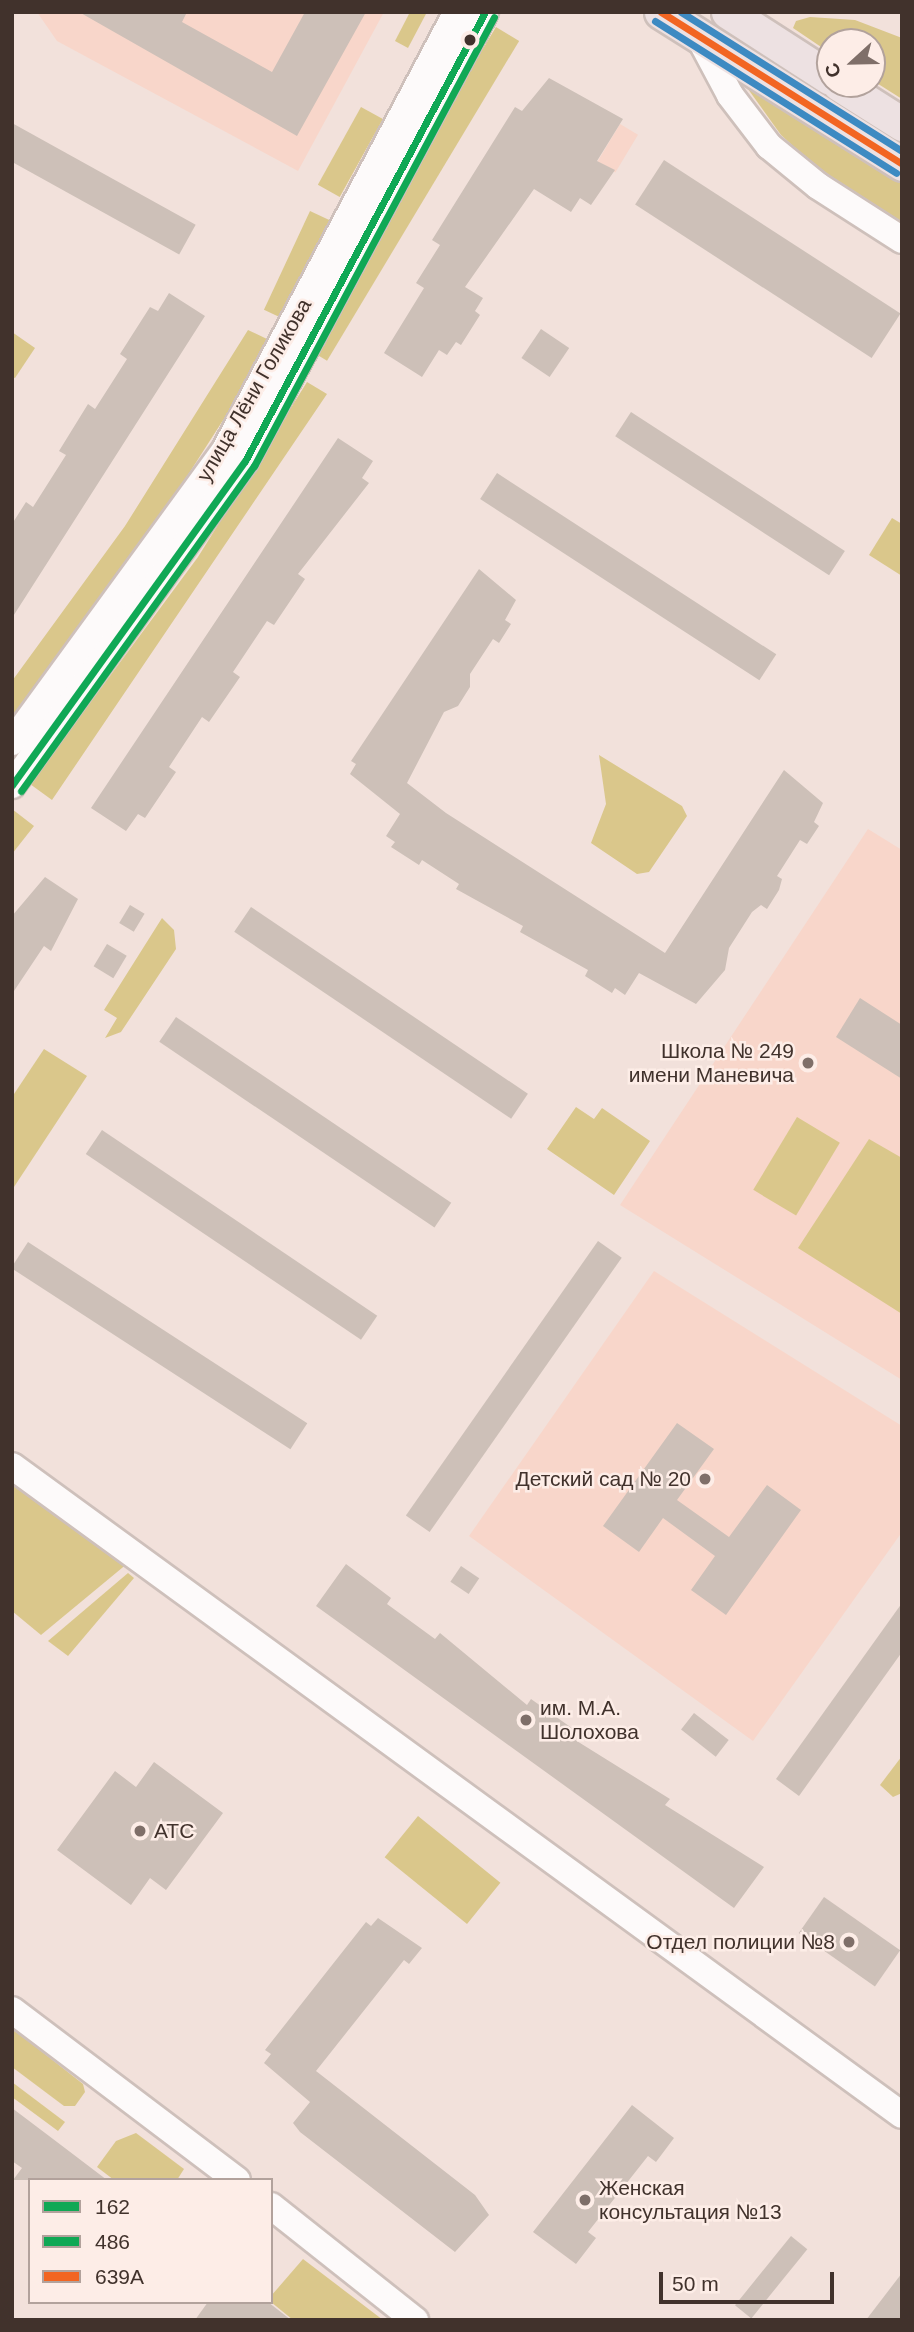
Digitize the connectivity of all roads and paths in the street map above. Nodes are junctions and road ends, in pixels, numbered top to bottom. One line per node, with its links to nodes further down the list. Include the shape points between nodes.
1 (457, 12): 11 (street, улица Лёни Голикова, via 226,448)
2 (485, 12): 12 (street, улица Лёни Голикова, via 245,461)
3 (660, 12): 5 (main road)
4 (728, 12): 6 (main road)
5 (698, 35): 9 (main road); 10 (street, via 730,95 769,146 818,186)
6 (816, 69)
7 (861, 98): 8 (main road)
8 (902, 124)
9 (902, 164)
10 (902, 240)
11 (12, 742)
12 (12, 785)
13 (12, 1466): 15 (street)
14 (12, 2010): 16 (street)
15 (902, 2115)
16 (234, 2178)
17 (273, 2208): 18 (street)
18 (415, 2320)

